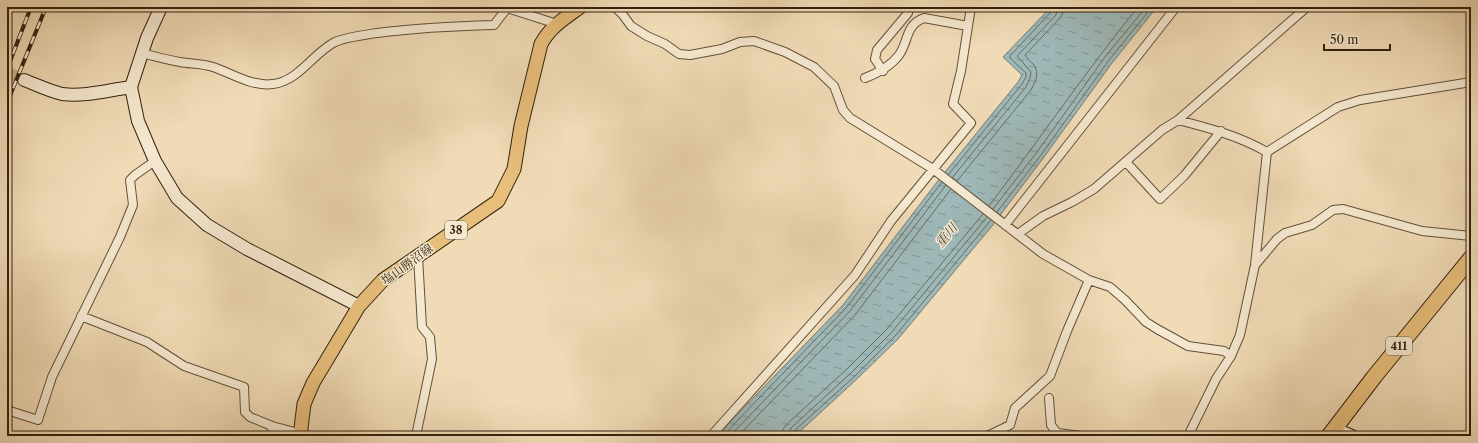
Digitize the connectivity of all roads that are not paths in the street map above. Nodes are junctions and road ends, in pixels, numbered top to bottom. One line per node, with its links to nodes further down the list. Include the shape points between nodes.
1 (161, 7): 10 (street)
2 (580, 7): 8 (main road, 塩山勝沼線 / 38)
3 (615, 7): 21 (street, via 631,26 679,54 690,55 722,49 740,42 754,42 785,52 814,67 834,86 843,110 850,118)
4 (908, 7): 11 (street, via 908,13 877,50 875,59)
5 (971, 7): 9 (street)
6 (1176, 7): 22 (street)
7 (1307, 7): 16 (street)
8 (557, 24): 10 (street, via 507,8 494,25 452,26 366,35 333,43 297,74 274,84 253,81 195,62 166,60); 25 (main road, 塩山勝沼線 / 38, via 541,44 521,126 514,170 498,201)
9 (968, 26): 11 (street, via 924,18 918,20 911,26 899,55); 21 (street, via 953,104 971,123)
10 (142, 53): 15 (street)
11 (883, 71): 12 (street)
12 (865, 78)
13 (24, 80): 15 (street, via 63,94)
14 (1471, 82): 18 (street, via 1360,100 1338,107)
15 (131, 87): 19 (street, via 138,121)
16 (1178, 120): 17 (street); 20 (street, via 1162,130)
17 (1221, 131): 18 (street); 20 (street, via 1184,176 1160,199)
18 (1267, 152): 27 (street)
19 (155, 161): 29 (street, via 177,198 208,225 247,249); 30 (street, via 130,180 133,205)
20 (1126, 162): 23 (street, via 1094,189 1043,216)
21 (933, 169): 22 (street); 39 (street, via 891,221 854,275)
22 (1005, 225): 23 (street)
23 (1018, 234): 28 (street, via 1043,254)
24 (1471, 236): 27 (street, via 1422,231 1343,209 1333,210 1312,225 1285,233)
25 (418, 256): 29 (main road, 塩山勝沼線 / 38, via 384,280); 38 (street, via 422,328 430,337 432,359)
26 (1471, 258): 35 (highway, 411)
27 (1255, 265): 31 (street, via 1240,335)
28 (1089, 280): 31 (street, via 1110,287 1146,322 1188,346 1224,351); 40 (street, via 1050,376 1015,408 1010,425)
29 (359, 306): 36 (main road, 塩山勝沼線 / 38, via 313,383 304,404)
30 (81, 316): 33 (street, via 52,377 38,420 10,411); 34 (street, via 146,342 184,366 244,387 245,412 250,417)
31 (1231, 356): 42 (street, via 1216,379)
32 (1049, 398): 41 (street, via 1051,425 1057,433)
33 (7, 406)
34 (272, 426): 36 (street); 37 (street)
35 (1332, 432): 43 (street)
36 (303, 435)
37 (273, 436)
38 (416, 436)
39 (712, 436)
40 (987, 436)
41 (1082, 436)
42 (1188, 436)
43 (1352, 436)

